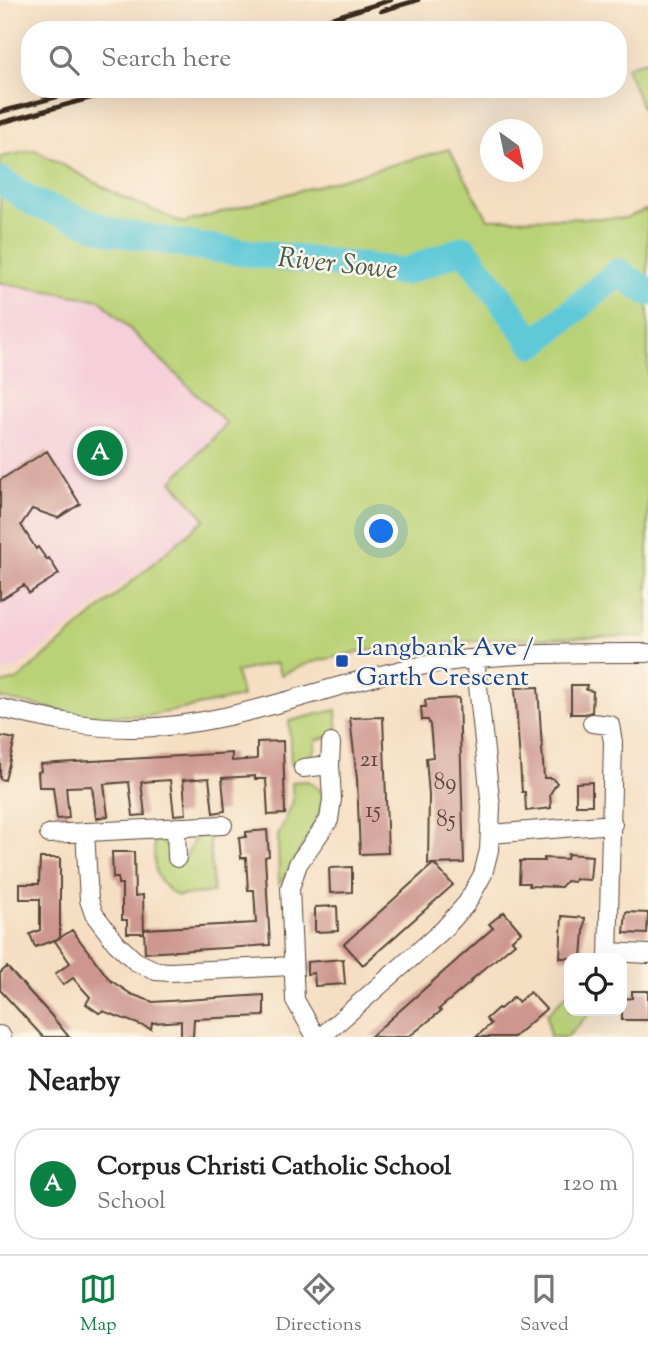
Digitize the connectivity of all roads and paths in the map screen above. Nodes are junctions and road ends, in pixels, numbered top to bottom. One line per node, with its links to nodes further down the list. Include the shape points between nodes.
1 (648, 653): 2 (street)
2 (475, 658): 3 (street, via 414,667 250,711 178,724 136,728 79,725); 13 (street)
3 (0, 708)
4 (608, 720): 8 (street, via 613,741)
5 (331, 743): 6 (street)
6 (330, 765): 7 (street); 18 (street, via 329,820 298,864 290,888)
7 (303, 768)
8 (613, 824): 13 (street); 15 (street)
9 (223, 825): 10 (street)
10 (176, 827): 11 (street); 14 (street)
11 (85, 832): 12 (street); 18 (street, via 90,906 135,961 170,972)
12 (49, 834)
13 (491, 834): 19 (street, via 479,885 456,917)
14 (177, 858)
15 (608, 953)
16 (648, 954): 17 (street)
17 (627, 955)
18 (292, 966): 19 (street, via 295,1000)
19 (318, 1037)

